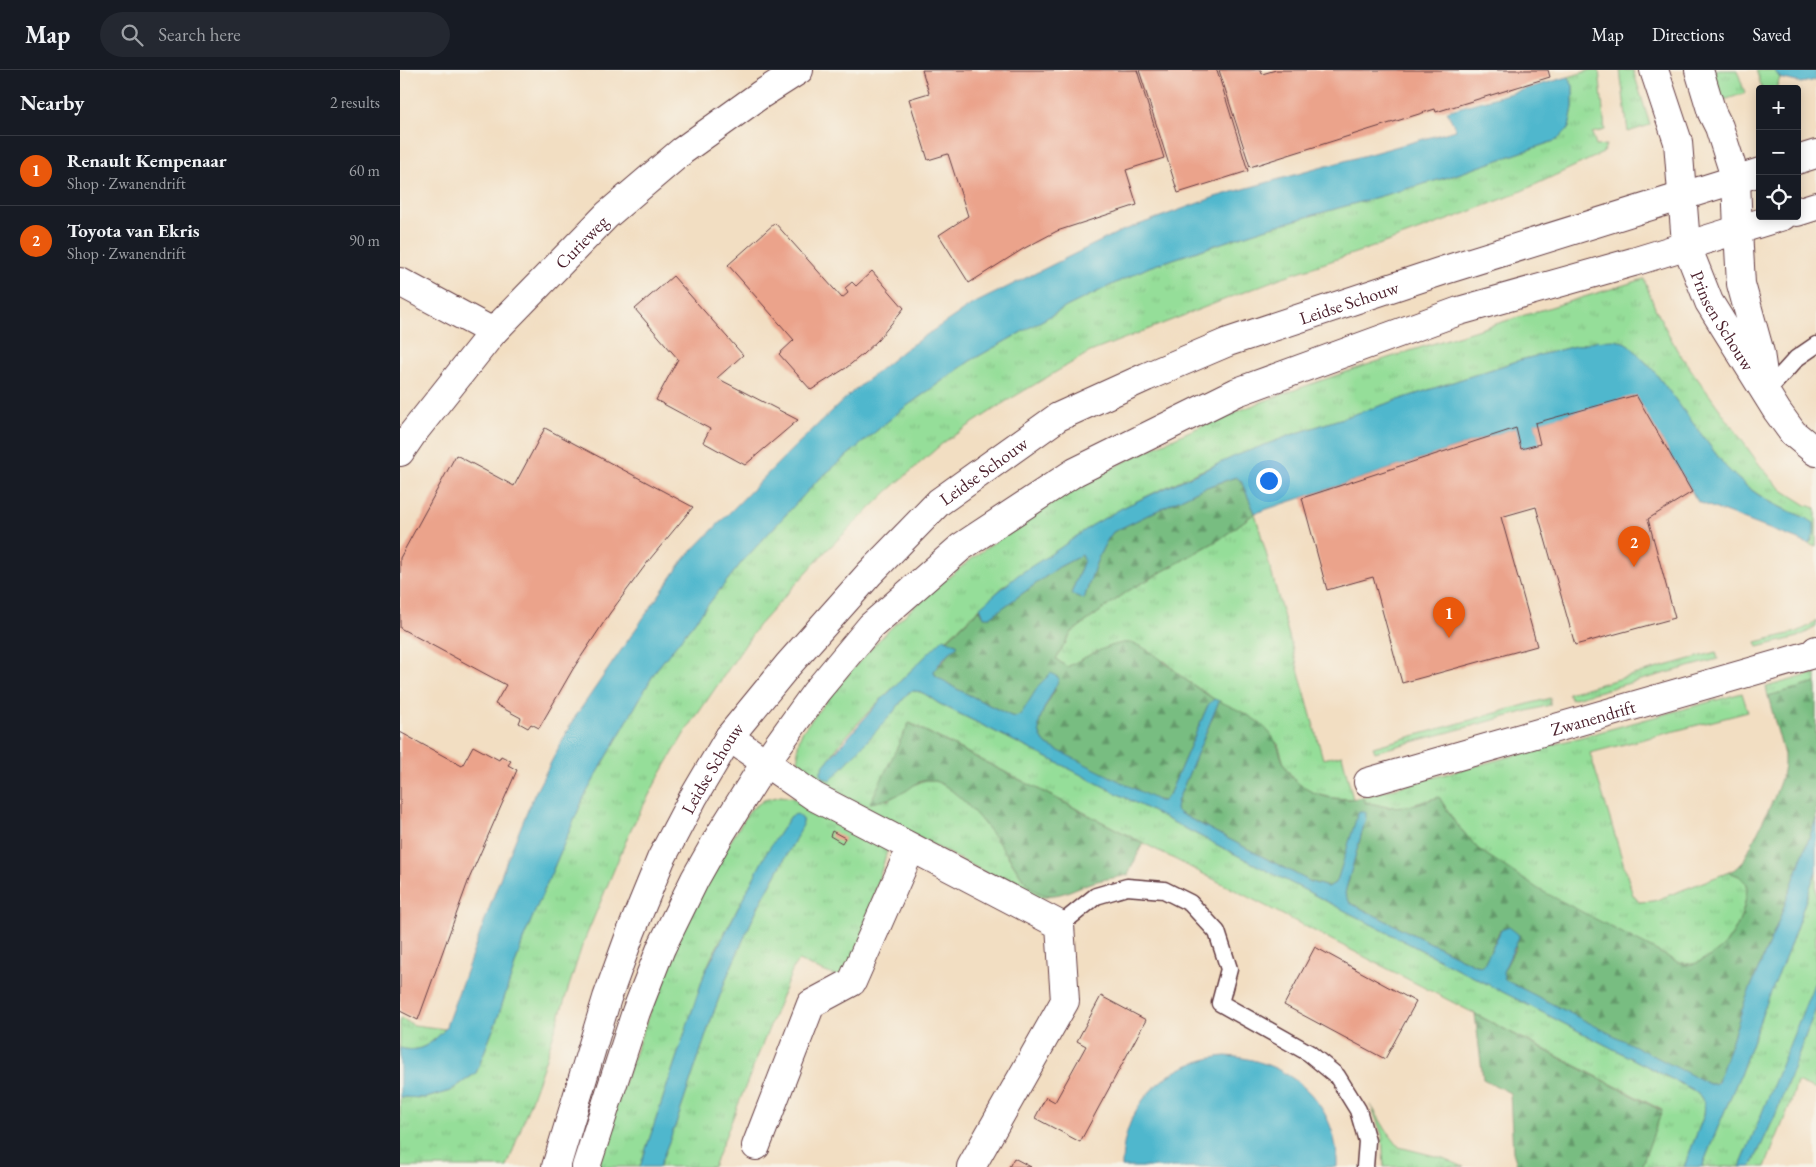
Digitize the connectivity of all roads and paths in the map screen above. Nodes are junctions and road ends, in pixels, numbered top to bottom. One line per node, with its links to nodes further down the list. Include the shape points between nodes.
1 (799, 70): 12 (main road, Curieweg, via 682,151 607,215)
2 (1654, 70): 7 (main road, Prinsen Schouw, via 1678,142)
3 (1699, 70): 6 (main road, Prinsen Schouw, via 1712,113)
4 (1816, 154): 5 (main road)
5 (1801, 159)
6 (1748, 176): 7 (main road, Leidse Schouw); 9 (main road, Prinsen Schouw)
7 (1682, 197): 10 (main road, Prinsen Schouw); 18 (main road, Leidse Schouw, via 1445,270 1228,342 1058,417 939,502 788,665)
8 (1804, 212): 9 (main road)
9 (1738, 230): 10 (main road); 14 (main road, Prinsen Schouw, via 1741,284 1760,353)
10 (1686, 244): 14 (main road, Prinsen Schouw, via 1709,302); 19 (main road, via 1634,262 1459,311 1237,392 1075,472 961,548 871,626 816,692)
11 (400, 282): 12 (main road)
12 (493, 332): 15 (main road, Curieweg)
13 (1816, 345): 14 (lane, via 1797,358)
14 (1766, 392): 16 (main road, Prinsen Schouw, via 1793,433)
15 (400, 452)
16 (1816, 452)
17 (1816, 650): 20 (main road, Zwanendrift, via 1813,654)
18 (729, 738): 19 (main road); 24 (main road, Leidse Schouw, via 661,859 631,932 607,998)
19 (765, 764): 21 (main road, via 815,797); 25 (main road, via 695,879 661,948 636,1012)
20 (1368, 782)
21 (911, 848): 22 (main road); 23 (main road, via 852,982 811,1004)
22 (1060, 925): 26 (main road, via 1065,1001); 27 (lane, via 1096,896 1127,887 1164,890 1190,903 1217,932 1229,970 1220,1003 1309,1053 1337,1076 1358,1110 1367,1141)
23 (756, 1146)
24 (556, 1167)
25 (586, 1167)
26 (971, 1167)
27 (1365, 1167)

